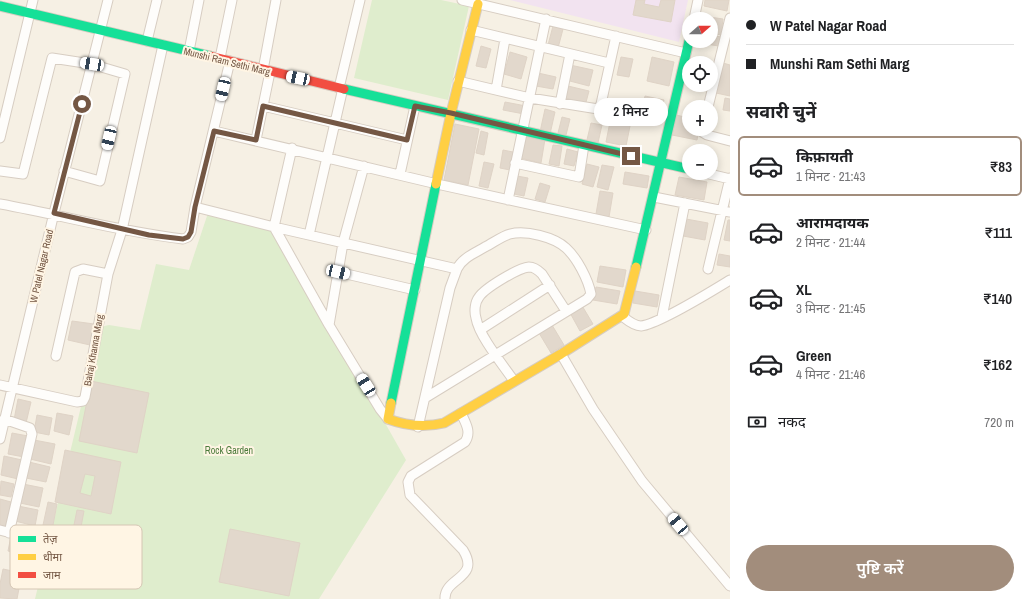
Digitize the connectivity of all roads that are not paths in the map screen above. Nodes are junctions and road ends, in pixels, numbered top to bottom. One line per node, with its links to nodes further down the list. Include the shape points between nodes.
1 (33, 0): 13 (street)
2 (108, 0): 16 (street, W Patel Nagar Road)
3 (157, 0): 20 (street)
4 (199, 0): 24 (street)
5 (232, 0): 27 (street)
6 (276, 0): 31 (street)
7 (360, 0): 33 (street)
8 (462, 0): 10 (street)
9 (698, 0): 12 (street)
10 (478, 4): 15 (street); 17 (street)
11 (0, 6): 13 (street, Munshi Ram Sethi Marg)
12 (695, 12)
13 (29, 13): 16 (street, Munshi Ram Sethi Marg); 45 (street)
14 (730, 18): 36 (street)
15 (546, 19): 18 (street); 22 (street)
16 (100, 30): 20 (street, Munshi Ram Sethi Marg); 30 (street, W Patel Nagar Road)
17 (472, 30): 19 (street); 32 (street)
18 (616, 36): 25 (street); 29 (street)
19 (505, 39): 22 (street); 34 (street)
20 (147, 41): 21 (street, Munshi Ram Sethi Marg)
21 (163, 45): 24 (street, Munshi Ram Sethi Marg); 70 (street, Balraj Khanna Marg)
22 (541, 47): 26 (street); 35 (street)
23 (687, 48): 25 (street)
24 (189, 51): 27 (street, Munshi Ram Sethi Marg)
25 (686, 53): 53 (street)
26 (570, 54): 29 (street); 37 (street)
27 (220, 58): 28 (street, Munshi Ram Sethi Marg)
28 (230, 61): 31 (street, Munshi Ram Sethi Marg); 42 (street)
29 (609, 63): 37 (street, via 600,107 593,110)
30 (92, 64): 56 (street, W Patel Nagar Road); 56 (street, via 125,74 100,181); 57 (street, via 52,58 23,174)
31 (267, 71): 33 (street, Munshi Ram Sethi Marg); 38 (street)
32 (458, 81): 34 (street); 40 (street)
33 (341, 88): 39 (street, Munshi Ram Sethi Marg); 41 (street)
34 (496, 90): 35 (street)
35 (530, 98): 37 (street); 43 (street)
36 (710, 100)
37 (560, 104)
38 (263, 106): 41 (street); 46 (street)
39 (415, 106): 40 (street, Munshi Ram Sethi Marg); 47 (street)
40 (451, 113): 43 (street, Munshi Ram Sethi Marg); 61 (street)
41 (336, 123): 47 (street); 51 (street)
42 (214, 131): 46 (street); 66 (street)
43 (522, 131): 49 (street, Munshi Ram Sethi Marg); 52 (street)
44 (707, 136): 48 (street)
45 (0, 138)
46 (256, 140): 50 (street)
47 (407, 140): 58 (street)
48 (730, 141)
49 (584, 145): 52 (street, via 579,177); 53 (street, Munshi Ram Sethi Marg)
50 (292, 148): 51 (street); 69 (street)
51 (328, 157): 54 (street); 72 (street)
52 (515, 163): 63 (street)
53 (662, 163): 55 (street, Munshi Ram Sethi Marg); 62 (street)
54 (364, 166): 58 (street); 73 (street)
55 (682, 167)
56 (64, 170): 68 (street, W Patel Nagar Road)
57 (0, 171)
58 (400, 174): 61 (street)
59 (718, 176): 60 (street)
60 (730, 178): 67 (street)
61 (437, 184): 63 (street); 74 (street)
62 (654, 197): 64 (street); 71 (street)
63 (508, 200): 71 (street)
64 (685, 203): 67 (street); 84 (street)
65 (0, 204): 68 (street)
66 (195, 207): 69 (street); 70 (street, via 191,232 183,239)
67 (726, 211): 75 (street)
68 (54, 213): 70 (street); 92 (street, W Patel Nagar Road)
69 (274, 227): 72 (street); 85 (street)
70 (122, 230): 78 (street, Balraj Khanna Marg)
71 (646, 230): 83 (street)
72 (309, 235): 73 (street)
73 (343, 244): 74 (street); 77 (street)
74 (421, 260): 76 (street); 81 (street)
75 (708, 268)
76 (457, 269): 82 (street, via 459,264 473,254 509,234 528,233 540,236 565,247 578,264 590,291 590,296); 93 (street, via 450,288)
77 (338, 272): 81 (street); 85 (street)
78 (108, 274): 89 (street, via 83,269 75,272); 92 (street, Balraj Khanna Marg, via 83,401)
79 (730, 280): 84 (street)
80 (550, 286): 82 (street); 86 (street); 86 (street, via 537,269 530,267 484,290 475,307)
81 (415, 290): 96 (street)
82 (566, 311): 88 (street)
83 (622, 316): 84 (street, via 639,326); 87 (street)
84 (662, 318)
85 (329, 325): 96 (street)
86 (480, 330): 88 (street)
87 (561, 354): 90 (street); 100 (street, via 593,409 642,481)
88 (496, 355): 90 (street); 93 (street)
89 (56, 356)
90 (514, 382): 94 (street)
91 (0, 386): 92 (street)
92 (12, 388): 95 (street, W Patel Nagar Road)
93 (425, 398): 97 (street)
94 (460, 413): 97 (street, via 444,423); 101 (street, via 469,437 411,476 408,482 410,495 468,557 469,565 465,573 447,590)
95 (4, 419): 98 (street, W Patel Nagar Road); 99 (street, via 30,428 32,434)
96 (388, 419): 97 (street)
97 (418, 427)
98 (0, 439)
99 (4, 531)
100 (730, 586)
101 (445, 599)

